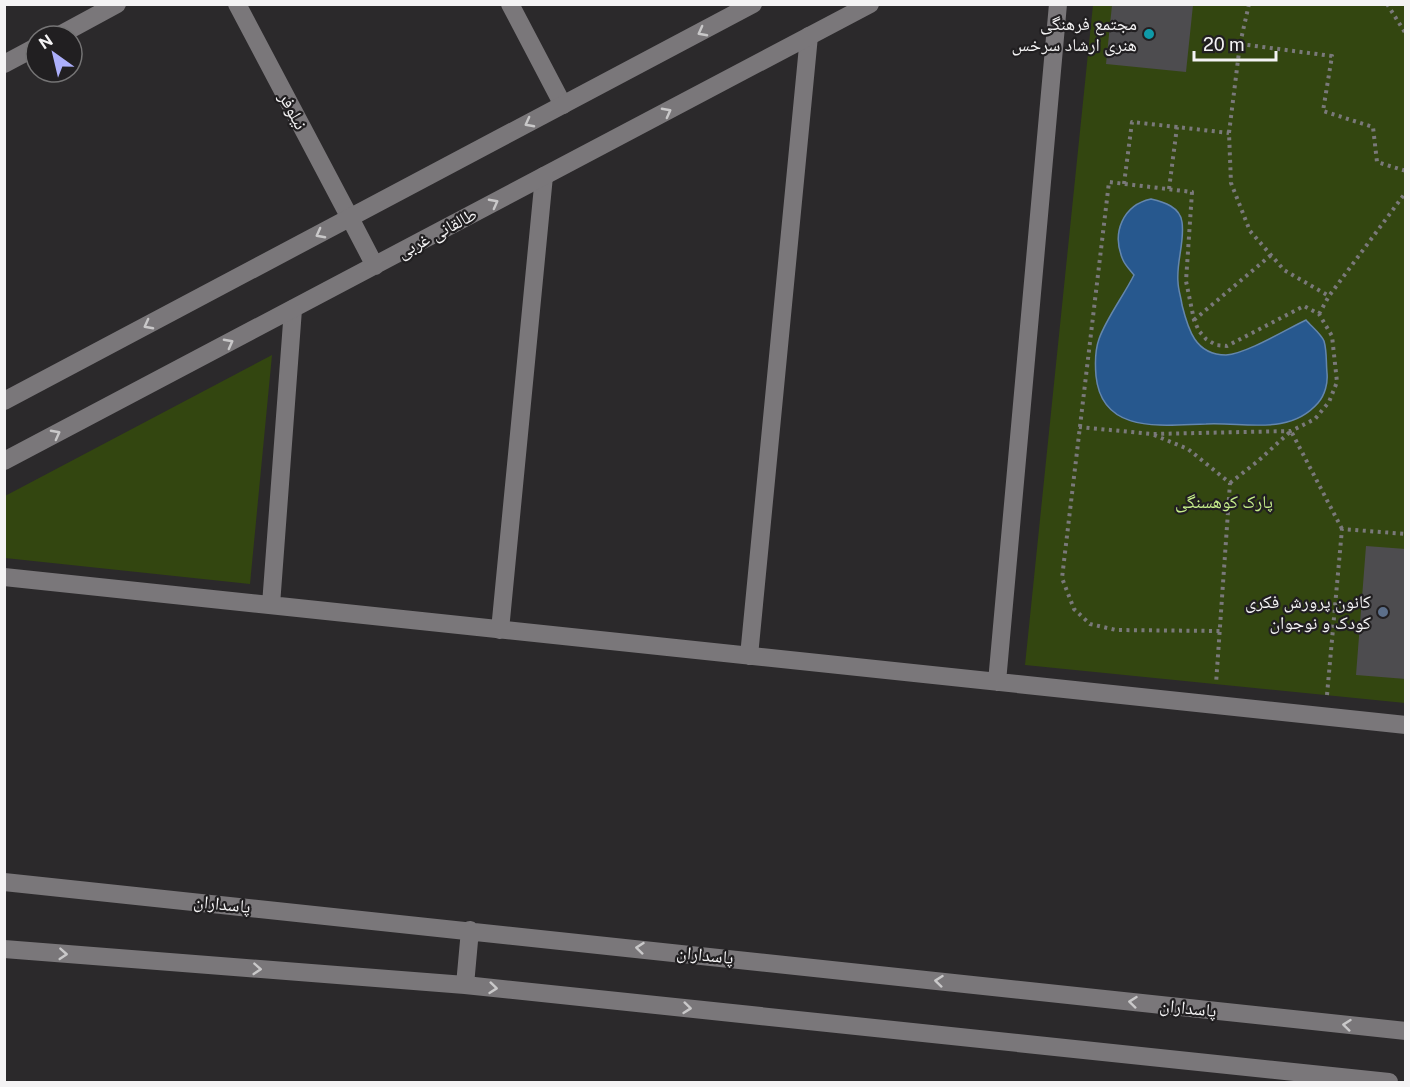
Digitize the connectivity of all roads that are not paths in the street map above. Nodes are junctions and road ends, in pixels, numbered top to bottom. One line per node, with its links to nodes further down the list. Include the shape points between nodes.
1 (117, 4): 7 (main road)
2 (237, 4): 13 (main road, نیلوفر)
3 (510, 4): 11 (main road)
4 (753, 4): 11 (main road, one-way to 11)
5 (870, 4): 8 (main road, طالقانی غربی)
6 (1058, 4): 22 (main road)
7 (80, 24)
8 (810, 36): 12 (main road, طالقانی غربی, one-way to 8); 21 (main road)
9 (24, 53): 10 (main road)
10 (4, 64)
11 (563, 105): 13 (main road, one-way to 13)
12 (544, 176): 14 (main road, طالقانی غربی, one-way to 12); 20 (main road)
13 (350, 218): 14 (main road, نیلوفر); 16 (main road, one-way to 16)
14 (375, 266): 15 (main road, طالقانی غربی)
15 (293, 309): 17 (main road, طالقانی غربی, one-way to 15); 19 (main road)
16 (4, 401)
17 (4, 461)
18 (4, 577): 19 (main road)
19 (271, 605): 20 (main road)
20 (500, 630): 21 (main road)
21 (749, 656): 22 (main road)
22 (997, 682): 23 (main road)
23 (1406, 726)
24 (4, 882): 25 (main road, پاسداران)
25 (470, 930): 27 (main road); 28 (main road, پاسداران, one-way to 25)
26 (4, 949): 27 (main road, one-way to 27)
27 (465, 985): 29 (main road, one-way to 29)
28 (1406, 1031)
29 (1389, 1083)

